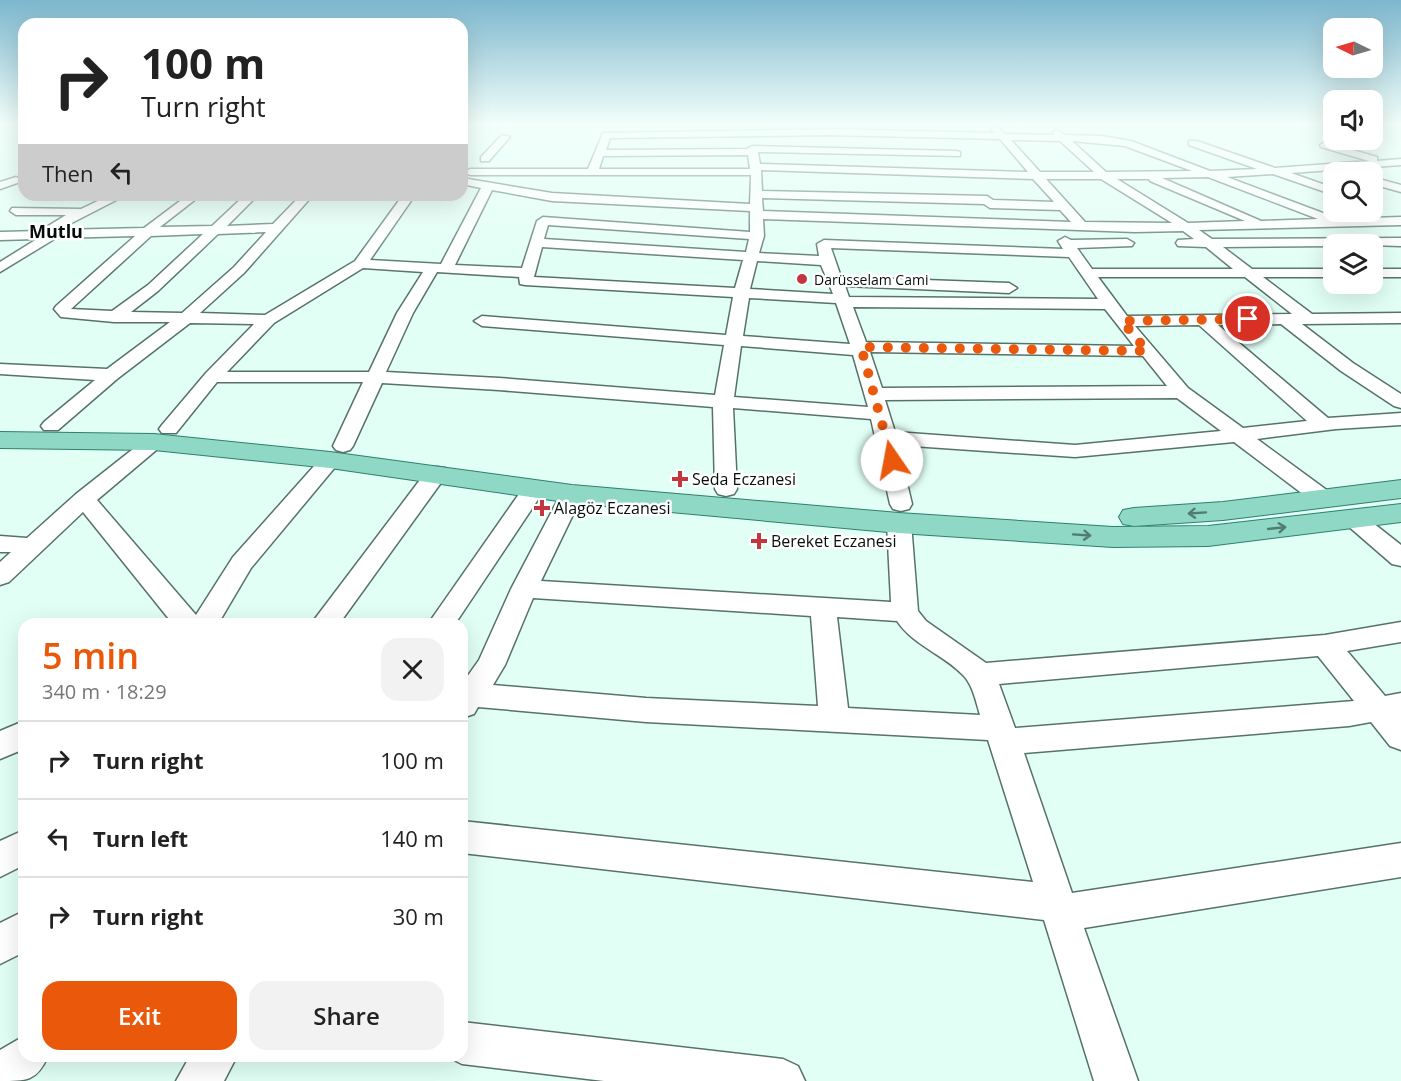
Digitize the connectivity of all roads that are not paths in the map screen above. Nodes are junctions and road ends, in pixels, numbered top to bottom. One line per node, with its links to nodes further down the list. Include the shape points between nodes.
1 (557, 173): 21 (street)
2 (754, 173): 30 (street)
3 (892, 173): 22 (street)
4 (969, 173): 22 (street)
5 (1035, 173): 12 (street)
6 (1101, 173): 13 (street)
7 (1140, 173): 11 (street)
8 (1222, 173): 10 (street)
9 (1279, 173): 19 (street)
10 (1211, 174): 11 (street); 37 (street)
11 (1144, 175): 13 (street); 39 (street)
12 (1037, 176): 13 (street); 22 (street); 31 (street)
13 (1104, 176): 42 (street)
14 (16, 180): 17 (street)
15 (468, 182): 18 (street)
16 (1383, 183): 20 (street)
17 (0, 186)
18 (488, 186): 21 (street); 60 (street)
19 (1323, 188)
20 (1401, 189)
21 (515, 191): 23 (street)
22 (981, 191): 30 (street); 31 (street); 38 (street)
23 (552, 197): 30 (street); 35 (street)
24 (42, 201): 33 (street, via 11,212)
25 (107, 201): 33 (street)
26 (187, 201): 45 (street)
27 (245, 201): 44 (street)
28 (302, 201): 43 (street)
29 (405, 201): 58 (street)
30 (757, 206): 38 (street); 48 (street)
31 (1064, 207): 41 (street)
32 (1383, 209): 34 (street)
33 (82, 212): 46 (street)
34 (1401, 216)
35 (543, 221): 48 (street); 51 (street)
36 (1401, 222): 37 (street)
37 (1339, 223): 39 (street)
38 (1003, 224): 40 (street)
39 (1263, 225): 42 (street)
40 (1055, 226): 41 (street); 55 (street)
41 (1081, 226): 42 (street)
42 (1185, 226): 54 (street)
43 (277, 228): 44 (street); 74 (street, via 239,270)
44 (215, 229): 45 (street); 72 (street, via 153,288)
45 (149, 230): 46 (street); 72 (street, via 62,309 67,314)
46 (47, 235): 47 (street); 59 (street)
47 (0, 236)
48 (757, 236): 56 (street)
49 (1273, 242): 50 (street); 54 (street); 61 (street)
50 (1401, 242)
51 (537, 243): 56 (street); 62 (street)
52 (1136, 243): 55 (street)
53 (1167, 243): 54 (street)
54 (1209, 243): 67 (street)
55 (1070, 249): 57 (street, via 824,244); 63 (street)
56 (752, 256): 57 (street); 69 (street)
57 (827, 261): 68 (street)
58 (360, 264): 60 (street); 77 (street)
59 (0, 268)
60 (439, 268): 62 (street); 88 (street, via 405,313)
61 (1323, 271)
62 (527, 273): 69 (street, via 525,281)
63 (1087, 273): 67 (street); 70 (street)
64 (1323, 273): 67 (street)
65 (1383, 273): 66 (street)
66 (1401, 273)
67 (1248, 274): 76 (street)
68 (835, 281): 70 (street); 71 (street)
69 (742, 295): 71 (street); 82 (street)
70 (1104, 298): 71 (street); 80 (street)
71 (842, 301): 83 (street)
72 (114, 316): 74 (street)
73 (1393, 318): 76 (street); 81 (street)
74 (185, 319): 77 (street); 86 (street)
75 (1285, 319): 76 (street); 78 (street); 91 (street)
76 (1308, 319)
77 (268, 320): 87 (street)
78 (1203, 320): 80 (street); 96 (street)
79 (482, 321): 82 (street)
80 (1122, 321): 84 (street)
81 (1401, 329)
82 (734, 340): 83 (street); 92 (street)
83 (861, 348): 84 (street); 90 (street)
84 (1147, 351): 89 (street)
85 (0, 369): 86 (street)
86 (111, 375): 97 (street)
87 (212, 377): 88 (street); 98 (street)
88 (376, 378): 92 (street); 102 (street)
89 (1181, 392): 90 (street); 99 (street)
90 (875, 394): 93 (street)
91 (1401, 402)
92 (723, 403): 93 (street); 105 (street)
93 (881, 414): 100 (street)
94 (1401, 418): 96 (street)
95 (0, 425): 97 (main road)
96 (1324, 425): 99 (street)
97 (51, 426): 98 (main road)
98 (161, 435): 101 (main road); 102 (main road); 108 (street)
99 (1237, 436): 100 (street, via 1075,451); 109 (street)
100 (887, 438): 111 (street)
101 (0, 440)
102 (336, 453): 103 (main road); 105 (main road); 121 (street, via 242,563)
103 (437, 473): 104 (main road); 122 (street)
104 (534, 489): 107 (main road); 123 (street)
105 (726, 489): 111 (main road)
106 (1401, 489): 109 (main road)
107 (572, 494): 111 (main road); 117 (street)
108 (84, 499): 114 (street); 120 (street)
109 (1324, 499): 111 (main road, one-way to 111, via 1129,518)
110 (1401, 513): 112 (main road)
111 (900, 514): 112 (main road, one-way to 112, via 1113,537 1208,536); 119 (street)
112 (1355, 520): 115 (street)
113 (0, 544): 114 (street)
114 (31, 546): 116 (street)
115 (1401, 558)
116 (1, 574)
117 (524, 589): 118 (street); 127 (street, via 491,665)
118 (823, 608): 119 (street); 130 (street)
119 (905, 612): 126 (street, via 915,628 974,668)
120 (197, 618)
121 (205, 618)
122 (328, 618)
123 (445, 618)
124 (1401, 632): 125 (street)
125 (1325, 645): 126 (street); 129 (street)
126 (978, 675): 131 (street, via 988,692)
127 (468, 698)
128 (468, 701): 130 (street)
129 (1390, 707): 131 (street, via 1349,714); 133 (street)
130 (834, 719): 131 (street)
131 (1001, 735): 139 (street)
132 (18, 737): 134 (street)
133 (1401, 737)
134 (0, 746)
135 (468, 838): 139 (street)
136 (18, 850): 137 (street)
137 (0, 860)
138 (1401, 860): 139 (street)
139 (1059, 908): 148 (street)
140 (18, 934): 141 (street)
141 (0, 945)
142 (468, 1044): 147 (street)
143 (19, 1062): 145 (street)
144 (212, 1062): 146 (street)
145 (0, 1077)
146 (198, 1081)
147 (783, 1081)
148 (1116, 1081)

